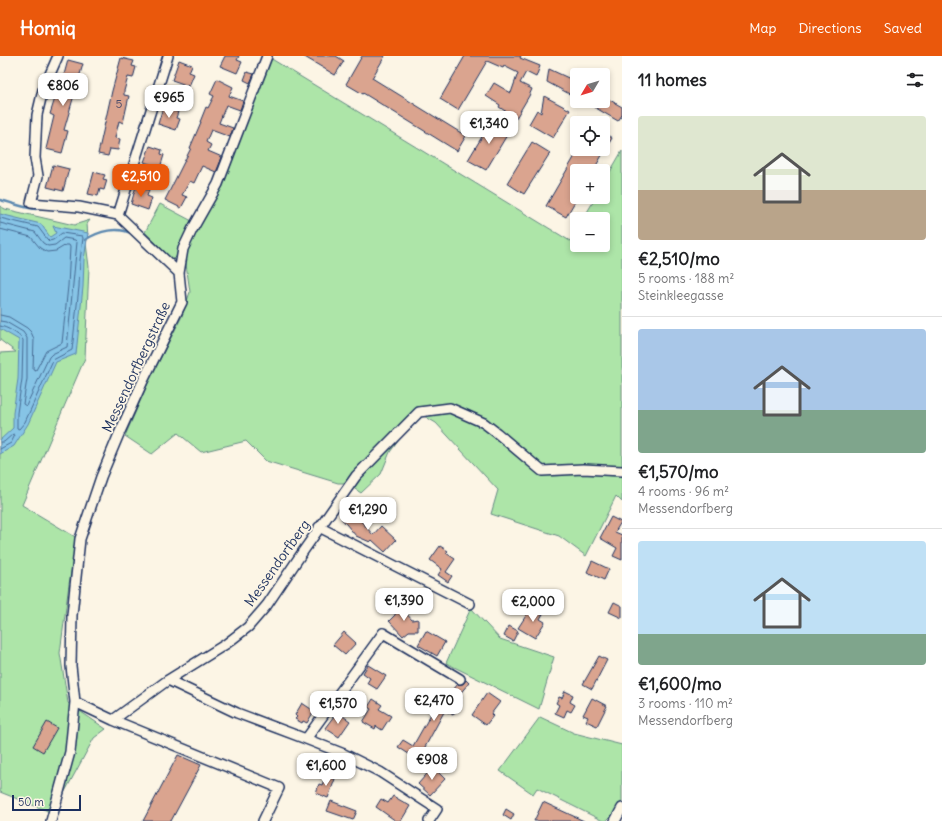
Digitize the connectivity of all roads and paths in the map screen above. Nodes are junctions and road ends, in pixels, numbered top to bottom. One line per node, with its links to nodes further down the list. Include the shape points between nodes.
1 (58, 56): 4 (street, via 43,90 37,115 35,158 38,176 31,203 79,207)
2 (168, 56): 4 (street)
3 (267, 56): 5 (street, Messendorfbergstraße, via 218,184 183,249)
4 (118, 215): 5 (street)
5 (179, 273): 11 (street, Messendorfbergstraße, via 182,302 119,434 80,539 72,615 71,666)
6 (622, 471): 7 (street, Messendorfberg, via 542,471 484,423 450,408 419,412 356,476)
7 (320, 527): 8 (street); 10 (street, Messendorfberg, via 267,605 248,627 226,644)
8 (470, 604)
9 (460, 679): 13 (street, via 383,633)
10 (168, 680): 12 (street, Messendorfberg); 13 (street, via 237,713)
11 (75, 702): 12 (street); 15 (street, via 70,752)
12 (113, 720): 16 (street, via 279,788)
13 (306, 739): 17 (street, via 380,772 437,809)
14 (622, 808): 18 (street)
15 (52, 821)
16 (263, 821)
17 (429, 821)
18 (615, 821)

